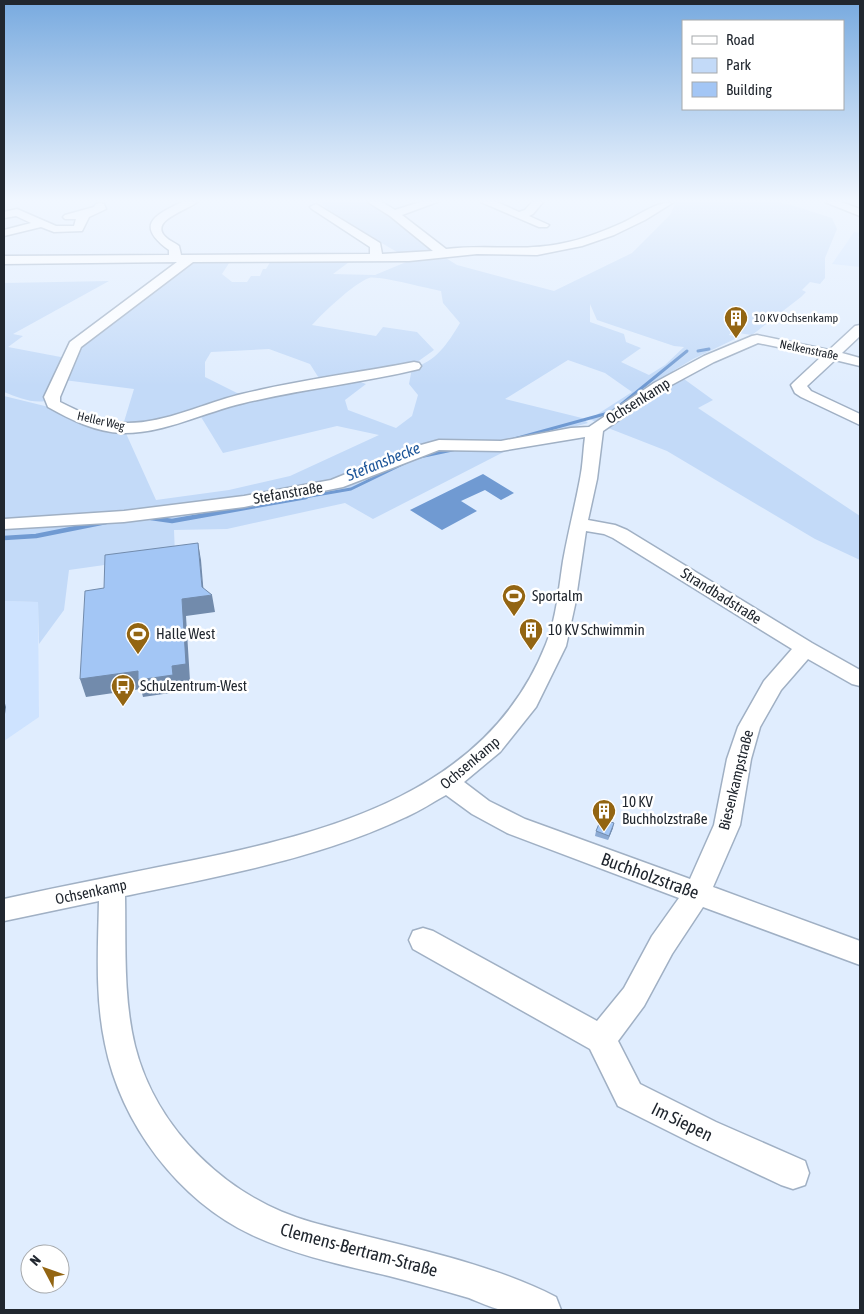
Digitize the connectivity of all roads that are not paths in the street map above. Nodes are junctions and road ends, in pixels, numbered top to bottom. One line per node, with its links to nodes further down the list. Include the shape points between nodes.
1 (184, 263): 6 (street, Heller Weg, via 75,344 52,404 70,413 123,428 146,426 284,389 351,380)
2 (860, 329): 4 (street)
3 (757, 339): 4 (street, Nelkenstraße); 8 (street, Ochsenkamp, via 708,359 659,386)
4 (833, 354): 5 (street, Nelkenstraße); 7 (street, via 800,385 800,390)
5 (860, 362)
6 (414, 366)
7 (860, 420)
8 (598, 428): 9 (street, Stefanstraße, via 540,441 495,446 441,444 346,481 259,499 153,513); 10 (street, Ochsenkamp)
9 (4, 524)
10 (579, 524): 11 (street, Strandbadstraße, via 620,534); 13 (street, Ochsenkamp, via 557,644 542,678 507,730)
11 (805, 648): 12 (street, Strandbadstraße); 15 (street, Biesenkampstraße, via 772,686 749,727 739,760 727,825)
12 (860, 680)
13 (449, 783): 14 (street, Ochsenkamp, via 385,817 335,837 272,854); 15 (street, Buchholzstraße, via 496,818)
14 (112, 887): 16 (street, Ochsenkamp); 21 (street, Clemens-Bertram-Straße, via 112,988 120,1046 143,1105 180,1158 202,1180 227,1202 261,1222 297,1236 438,1271 491,1288)
15 (697, 894): 18 (street, Buchholzstraße); 19 (street, via 662,945 634,997)
16 (4, 910)
17 (423, 940): 19 (street)
18 (860, 953)
19 (600, 1039): 20 (street, Im Siepen, via 629,1095)
20 (793, 1173)
21 (543, 1310)

